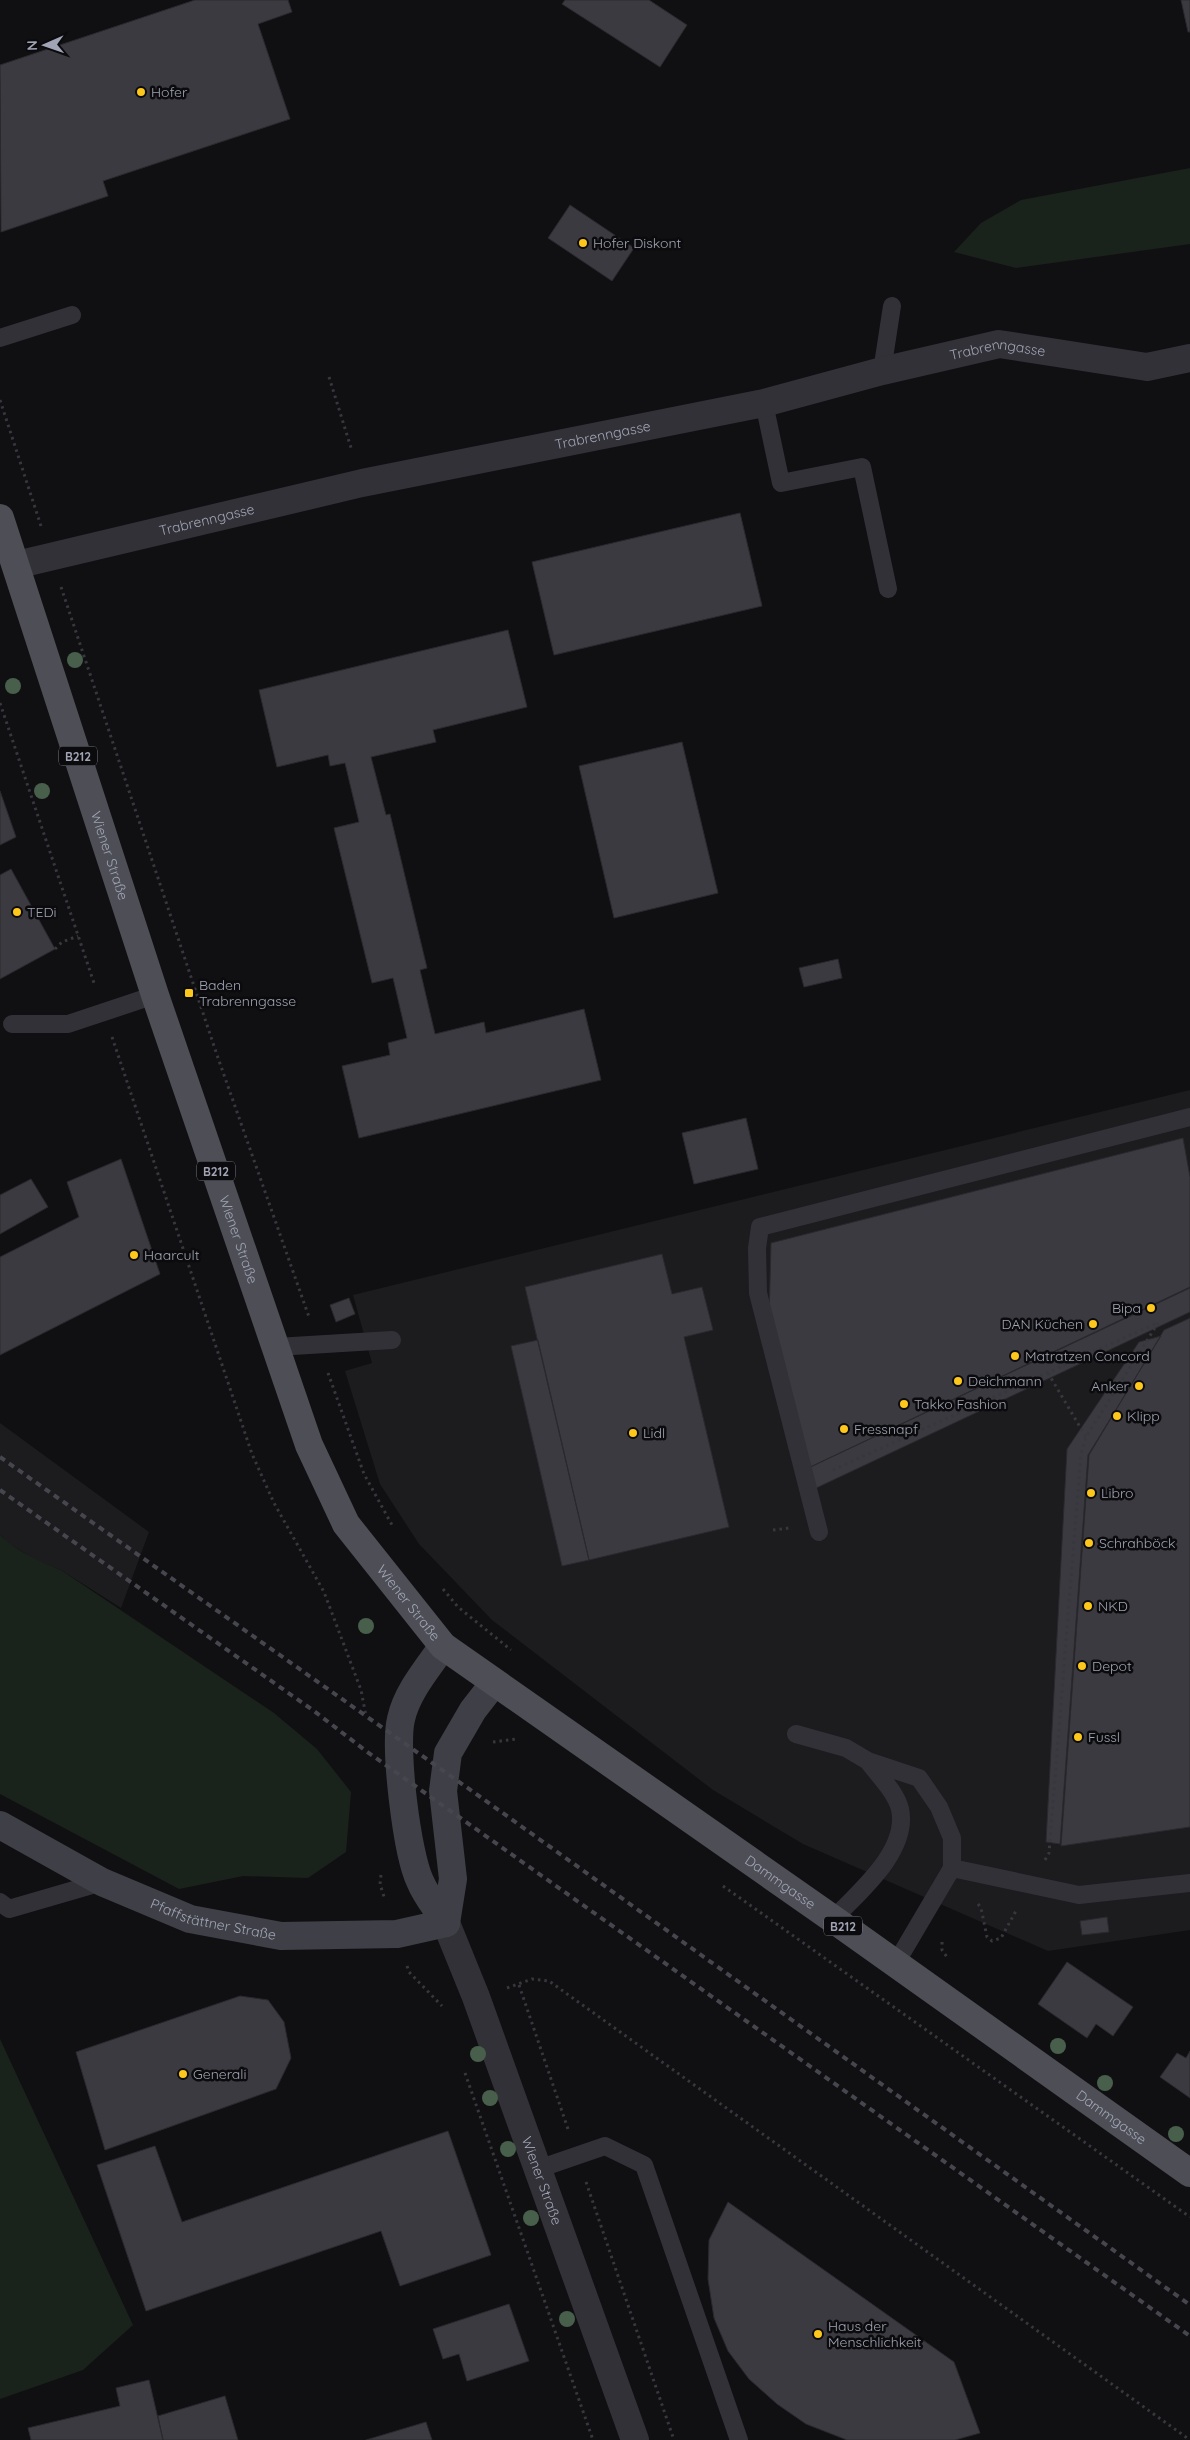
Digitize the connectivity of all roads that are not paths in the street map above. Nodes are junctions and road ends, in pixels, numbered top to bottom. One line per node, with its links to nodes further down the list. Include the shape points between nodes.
1 (892, 306): 5 (lane)
2 (72, 316): 3 (lane)
3 (0, 338)
4 (1190, 358): 5 (street, Trabrenngasse, via 1147,367 999,344)
5 (882, 371): 6 (street, Trabrenngasse)
6 (764, 403): 8 (street, Trabrenngasse, via 362,483); 9 (lane, via 781,484 862,466)
7 (0, 518): 8 (main road, Wiener Straße / B212)
8 (16, 565): 10 (main road, Wiener Straße / B212)
9 (888, 589)
10 (155, 995): 11 (lane, via 68,1024); 14 (main road, Wiener Straße / B212)
11 (12, 1024)
12 (1190, 1117): 15 (lane, via 760,1227 756,1248 758,1293)
13 (392, 1340): 14 (lane)
14 (276, 1347): 16 (main road, Wiener Straße / B212, via 309,1445 346,1524)
15 (819, 1532)
16 (442, 1646): 17 (main road, Dammgasse / B212); 26 (main road, Wiener Straße, via 411,1693 401,1719 398,1759 419,1881)
17 (494, 1683): 25 (main road, Dammgasse / B212); 26 (main road, via 473,1710 448,1753 443,1792 453,1879)
18 (796, 1734): 19 (lane, via 846,1748)
19 (868, 1761): 21 (lane, via 919,1778 939,1807 952,1838); 25 (lane, via 900,1808 901,1830 881,1870)
20 (0, 1825): 22 (main road, Pfaffstättner Straße)
21 (952, 1868): 23 (lane, via 1079,1895); 27 (lane)
22 (102, 1882): 24 (lane, via 9,1909); 26 (main road, Pfaffstättner Straße, via 190,1919 281,1936 396,1934)
23 (1190, 1883)
24 (0, 1902)
25 (833, 1919): 27 (main road, Dammgasse / B212)
26 (446, 1923): 28 (street, Wiener Straße)
27 (896, 1963): 29 (main road, Dammgasse / B212)
28 (538, 2170): 30 (street, Wiener Straße); 31 (lane, via 605,2146 644,2165)
29 (1190, 2173)
30 (635, 2440)
31 (739, 2440)

